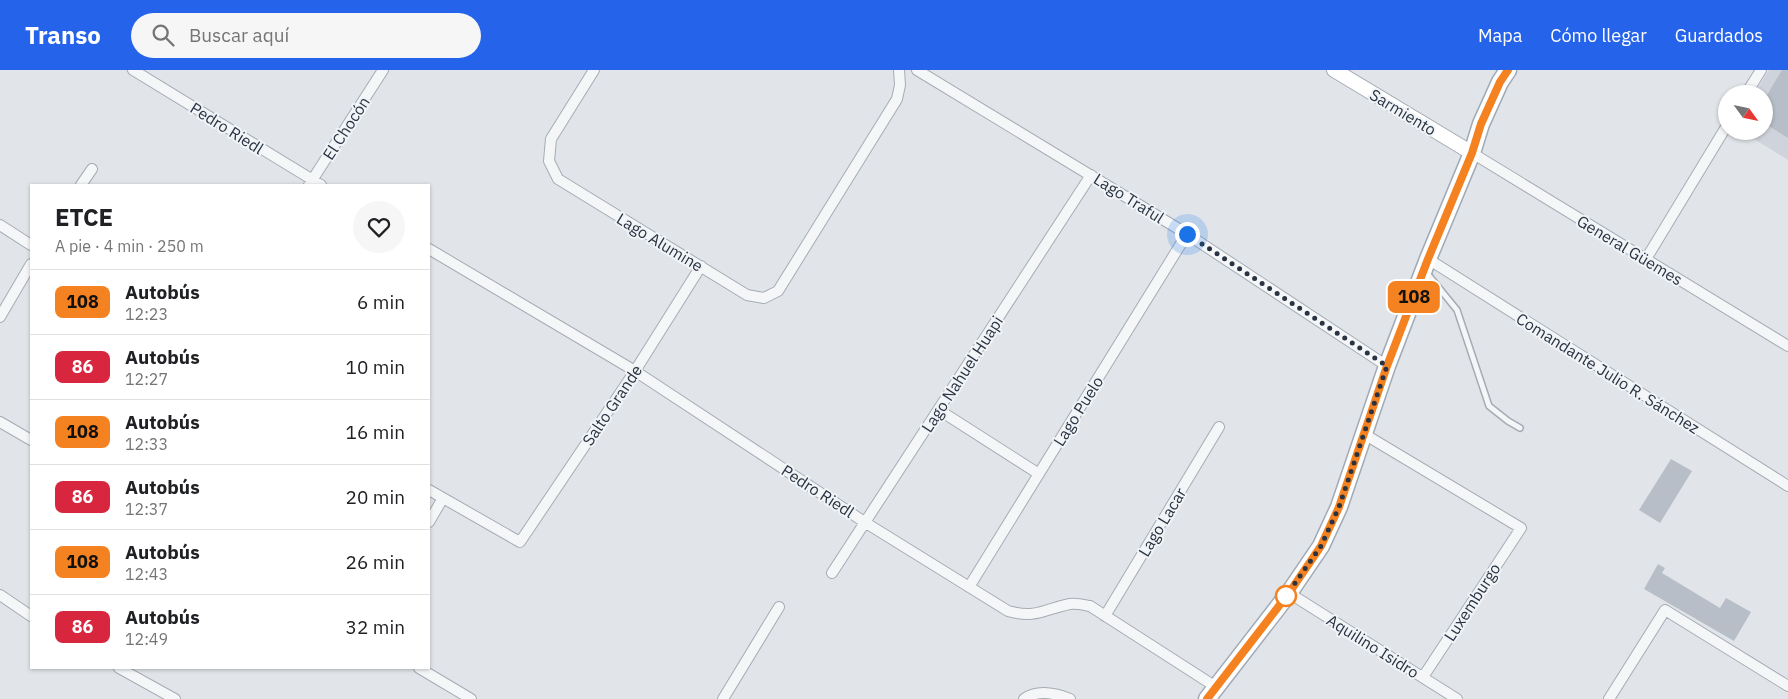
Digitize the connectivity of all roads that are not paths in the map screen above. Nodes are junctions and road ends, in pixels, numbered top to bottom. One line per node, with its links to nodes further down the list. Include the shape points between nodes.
1 (134, 70): 14 (street, Pedro Riedl)
2 (383, 70): 14 (street, El Chocón)
3 (899, 70): 23 (street, Lago Alumine, via 897,99 778,291 764,298 747,296)
4 (917, 70): 13 (street, Lago Traful)
5 (1334, 70): 11 (main road, Sarmiento)
6 (1508, 70): 11 (main road, via 1481,124)
7 (1761, 70): 9 (street)
8 (591, 71): 23 (street, Lago Alumine, via 551,138 549,161 558,179)
9 (1752, 85)
10 (1718, 140): 20 (street)
11 (1472, 153): 20 (street, General Güemes); 21 (main road)
12 (92, 169): 15 (street)
13 (1091, 175): 17 (street, Lago Traful); 28 (street, Lago Nahuel Huapi)
14 (314, 183)
15 (82, 184)
16 (0, 225): 18 (street)
17 (1187, 234): 26 (street, Lago Traful); 34 (street, Lago Puelo)
18 (30, 244)
19 (430, 250): 27 (street, Pedro Riedl)
20 (1646, 260): 25 (street, General Güemes)
21 (1426, 265): 26 (main road); 31 (lane, via 1457,310 1489,406); 35 (street, Comandante Julio R. Sánchez)
22 (30, 266): 24 (street)
23 (701, 266): 27 (street, Salto Grande)
24 (0, 318)
25 (1788, 346)
26 (1387, 366): 32 (main road)
27 (635, 371): 37 (street, Salto Grande, via 520,542); 39 (street, Pedro Riedl)
28 (939, 410): 34 (street); 39 (street, Lago Nahuel Huapi)
29 (0, 422): 33 (street)
30 (1219, 427): 46 (street, Lago Lacar)
31 (1520, 428)
32 (1364, 434): 42 (main road, via 1336,515 1321,546); 49 (street, Luxemburgo, via 1521,528)
33 (30, 439)
34 (1039, 474): 41 (street, Lago Puelo)
35 (1788, 486)
36 (430, 491): 37 (street)
37 (443, 498): 38 (street)
38 (430, 520)
39 (866, 523): 40 (street, Lago Nahuel Huapi); 41 (street, Pedro Riedl)
40 (832, 573)
41 (969, 587): 46 (street, Pedro Riedl, via 1008,611 1022,615 1035,615 1072,604 1090,606)
42 (1289, 593): 49 (street, Aquilino Isidro); 51 (main road)
43 (0, 595): 45 (street)
44 (779, 607): 54 (street)
45 (30, 615)
46 (1105, 616): 51 (street, Pedro Riedl)
47 (121, 669): 52 (street)
48 (421, 669): 53 (street)
49 (1422, 677): 57 (street, Aquilino Isidro)
50 (1788, 686): 58 (street, via 1665,610)
51 (1212, 693)
52 (175, 699)
53 (471, 699)
54 (723, 699)
55 (1024, 699): 56 (street, via 1031,694 1047,692)
56 (1070, 699)
57 (1457, 699)
58 (1609, 699)

